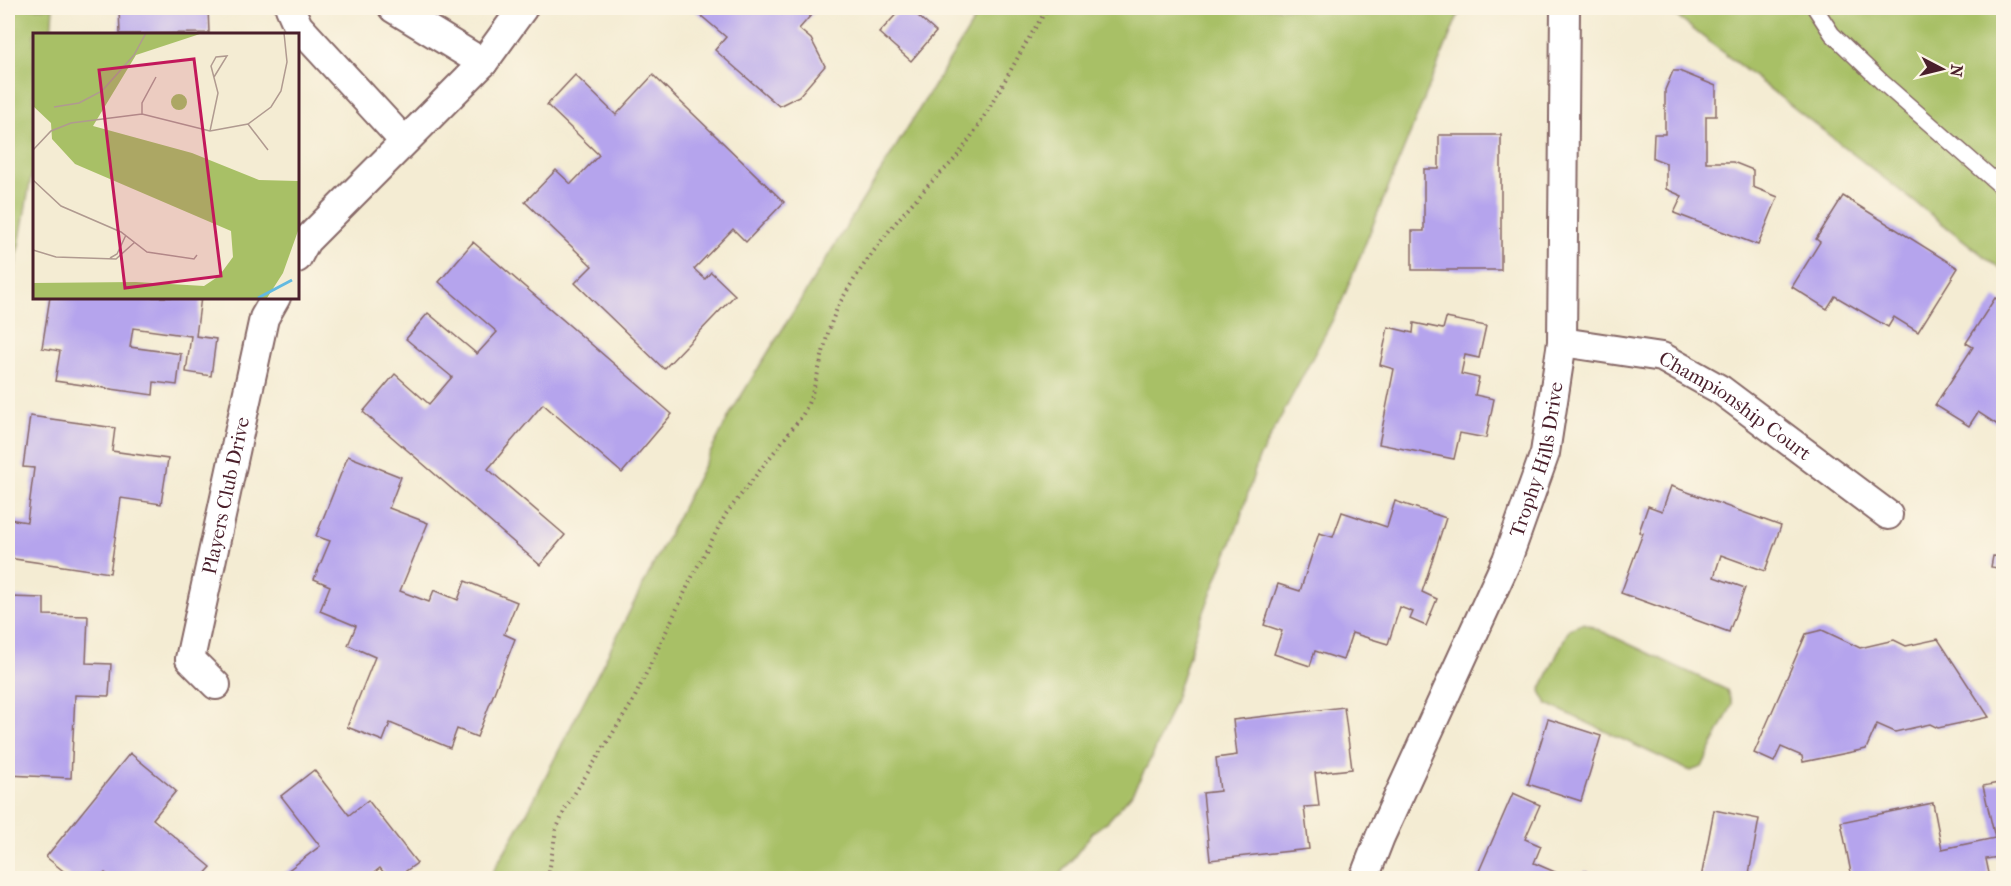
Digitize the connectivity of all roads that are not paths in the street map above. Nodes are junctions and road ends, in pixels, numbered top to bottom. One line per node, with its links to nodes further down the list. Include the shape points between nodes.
1 (290, 8): 7 (street, via 298,26)
2 (393, 8): 6 (street)
3 (524, 8): 6 (street)
4 (1565, 8): 11 (street, Trophy Hills Drive)
5 (1815, 8): 8 (lane, via 1832,34 1882,82)
6 (483, 63): 7 (street)
7 (404, 141): 9 (street, via 306,241)
8 (2004, 189)
9 (298, 256)
10 (275, 298): 13 (street, Players Club Drive, via 264,318 190,659)
11 (1562, 342): 12 (street, Championship Court, via 1662,357 1721,390); 14 (street, Trophy Hills Drive, via 1545,453 1508,560)
12 (1888, 515)
13 (216, 685)
14 (1364, 879)

